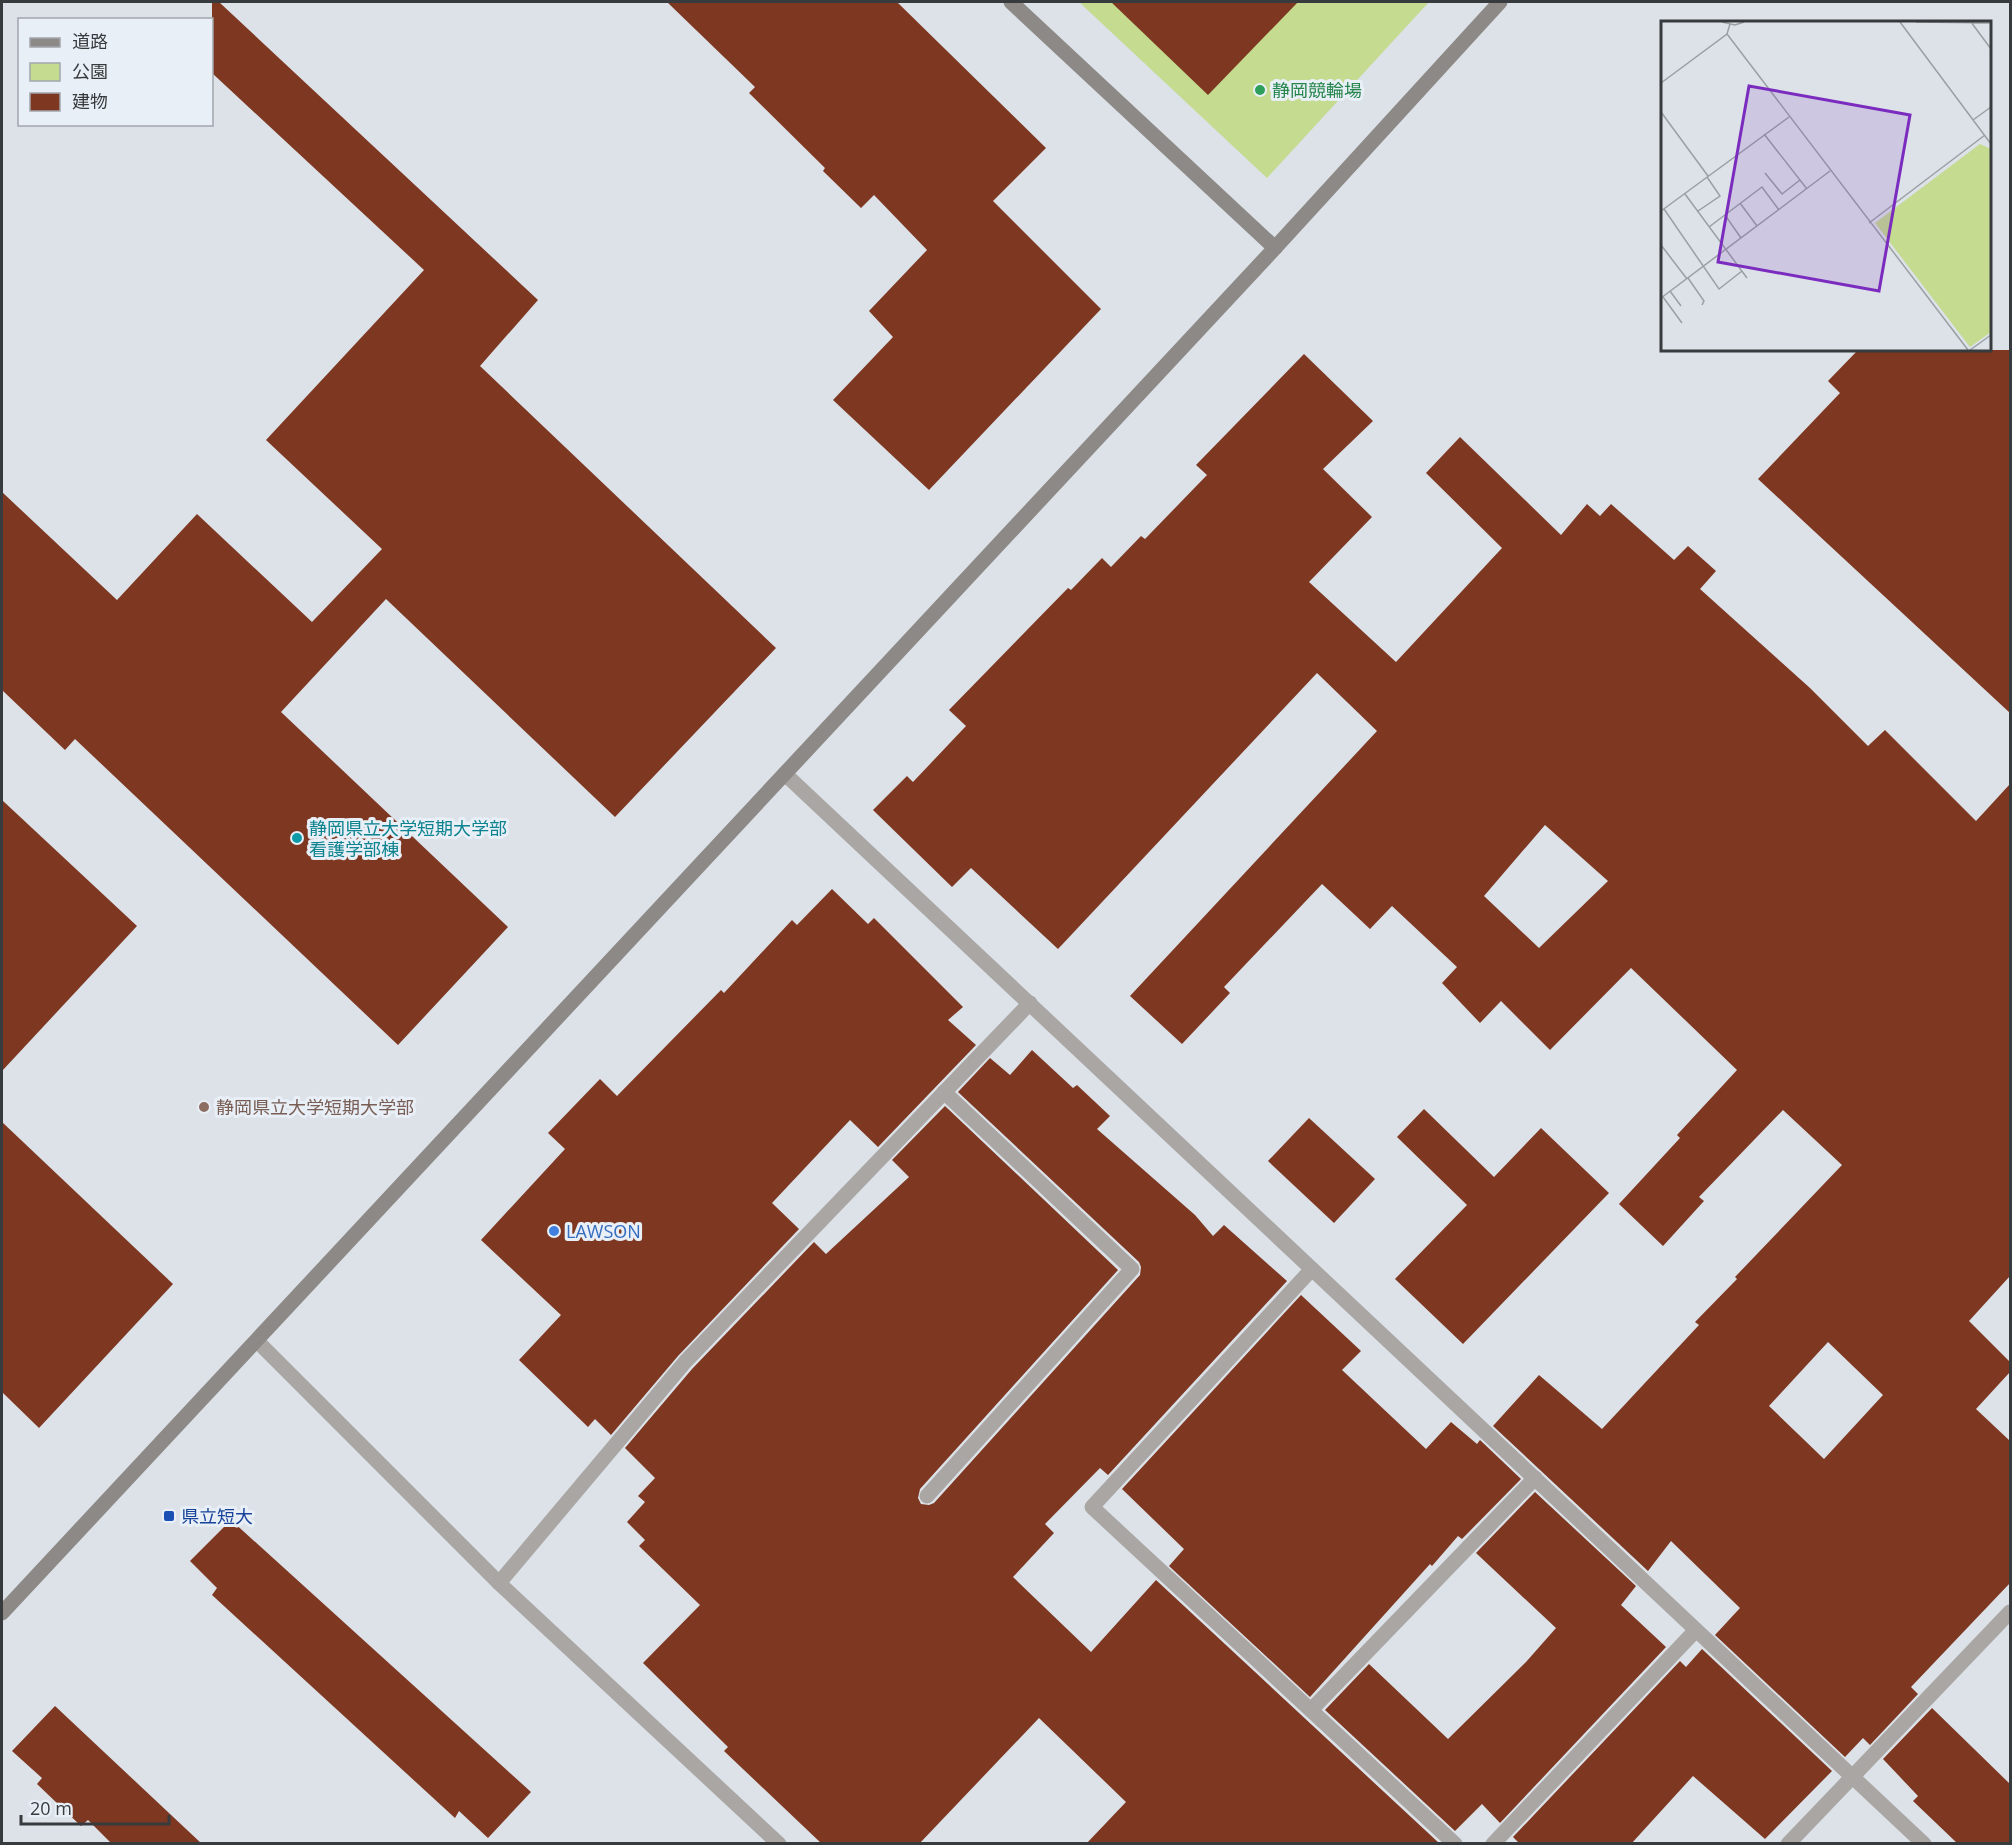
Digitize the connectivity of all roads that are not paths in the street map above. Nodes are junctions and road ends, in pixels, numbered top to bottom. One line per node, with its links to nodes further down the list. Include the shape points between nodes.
1 (1011, 2): 3 (street)
2 (1500, 2): 3 (street)
3 (1275, 248): 4 (street)
4 (785, 774): 5 (street); 8 (street)
5 (1030, 1003): 6 (street); 7 (street)
6 (944, 1092): 10 (street, via 1132,1269); 11 (street, via 685,1362)
7 (1312, 1269): 9 (street); 15 (street, via 1092,1507)
8 (257, 1341): 11 (street); 13 (street)
9 (1535, 1478): 14 (street); 15 (street)
10 (927, 1496)
11 (500, 1583): 17 (street)
12 (2010, 1612): 16 (street)
13 (2, 1613)
14 (1696, 1630): 16 (street); 19 (street)
15 (1311, 1710): 18 (street)
16 (1851, 1775): 20 (street); 21 (street)
17 (779, 1844)
18 (1455, 1844)
19 (1493, 1844)
20 (1788, 1844)
21 (1924, 1844)

